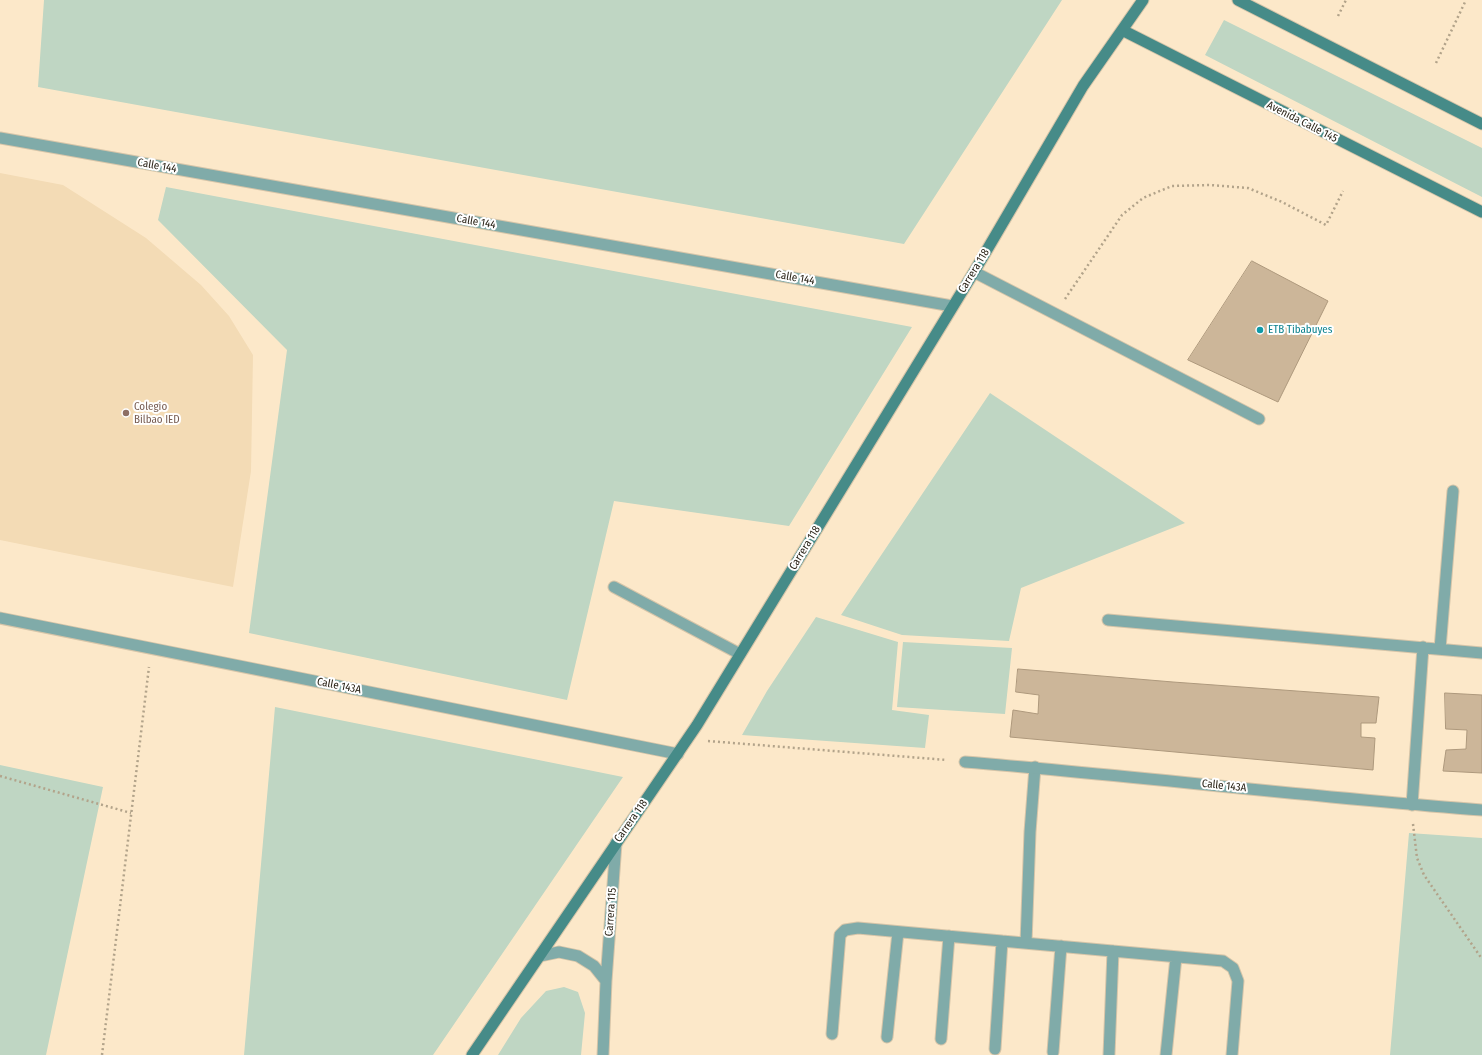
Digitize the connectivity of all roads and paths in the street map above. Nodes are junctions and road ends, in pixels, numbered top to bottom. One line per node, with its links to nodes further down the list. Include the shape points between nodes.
1 (1142, 0): 6 (main road)
2 (1238, 0): 8 (main road)
3 (1346, 0): 5 (path)
4 (1466, 0): 7 (path)
5 (1338, 16)
6 (1122, 30): 11 (main road, Avenida Calle 145); 12 (main road, Carrera 118, via 1083,86)
7 (1436, 63)
8 (1482, 124)
9 (0, 138): 13 (street, Calle 144)
10 (1343, 191): 14 (path, via 1326,225 1248,188 1172,186 1143,198 1122,215)
11 (1482, 212)
12 (974, 272): 13 (main road, Carrera 118); 14 (street)
13 (952, 306): 24 (main road, Carrera 118)
14 (1055, 314): 15 (street)
15 (1259, 419)
16 (1453, 491): 22 (street)
17 (614, 587): 24 (street)
18 (0, 618): 21 (street, Calle 143A)
19 (1108, 620): 20 (street)
20 (1423, 647): 22 (street); 30 (street)
21 (151, 648): 26 (street, Calle 143A); 32 (path)
22 (1440, 650): 23 (street)
23 (1482, 653)
24 (740, 654): 25 (main road, Carrera 118)
25 (687, 740): 26 (main road, Carrera 118); 27 (path)
26 (678, 754): 33 (main road, Carrera 118)
27 (965, 762): 28 (street, Calle 143A)
28 (1035, 767): 30 (street, Calle 143A); 37 (street)
29 (0, 776): 32 (path)
30 (1412, 805): 31 (street, Calle 143A); 42 (path, via 1416,858 1424,875)
31 (1482, 810)
32 (131, 813): 49 (path)
33 (616, 844): 40 (main road, Carrera 118); 43 (street, Carrera 115)
34 (898, 932): 35 (street); 44 (street, via 858,928 845,930 840,935); 45 (street)
35 (949, 936): 36 (street); 46 (street)
36 (1002, 941): 37 (street); 47 (street)
37 (1026, 943): 38 (street)
38 (1061, 946): 39 (street); 48 (street)
39 (1113, 951): 41 (street); 52 (street)
40 (540, 956): 43 (street, via 559,952 578,956 594,966); 50 (main road, Carrera 118)
41 (1176, 957): 53 (street); 54 (street, via 1223,961 1233,968 1238,981)
42 (1482, 959)
43 (606, 981): 51 (street, Carrera 115)
44 (832, 1034)
45 (887, 1038)
46 (941, 1039)
47 (996, 1049)
48 (1053, 1052)
49 (102, 1055)
50 (472, 1055)
51 (602, 1055)
52 (1108, 1055)
53 (1166, 1055)
54 (1232, 1055)

